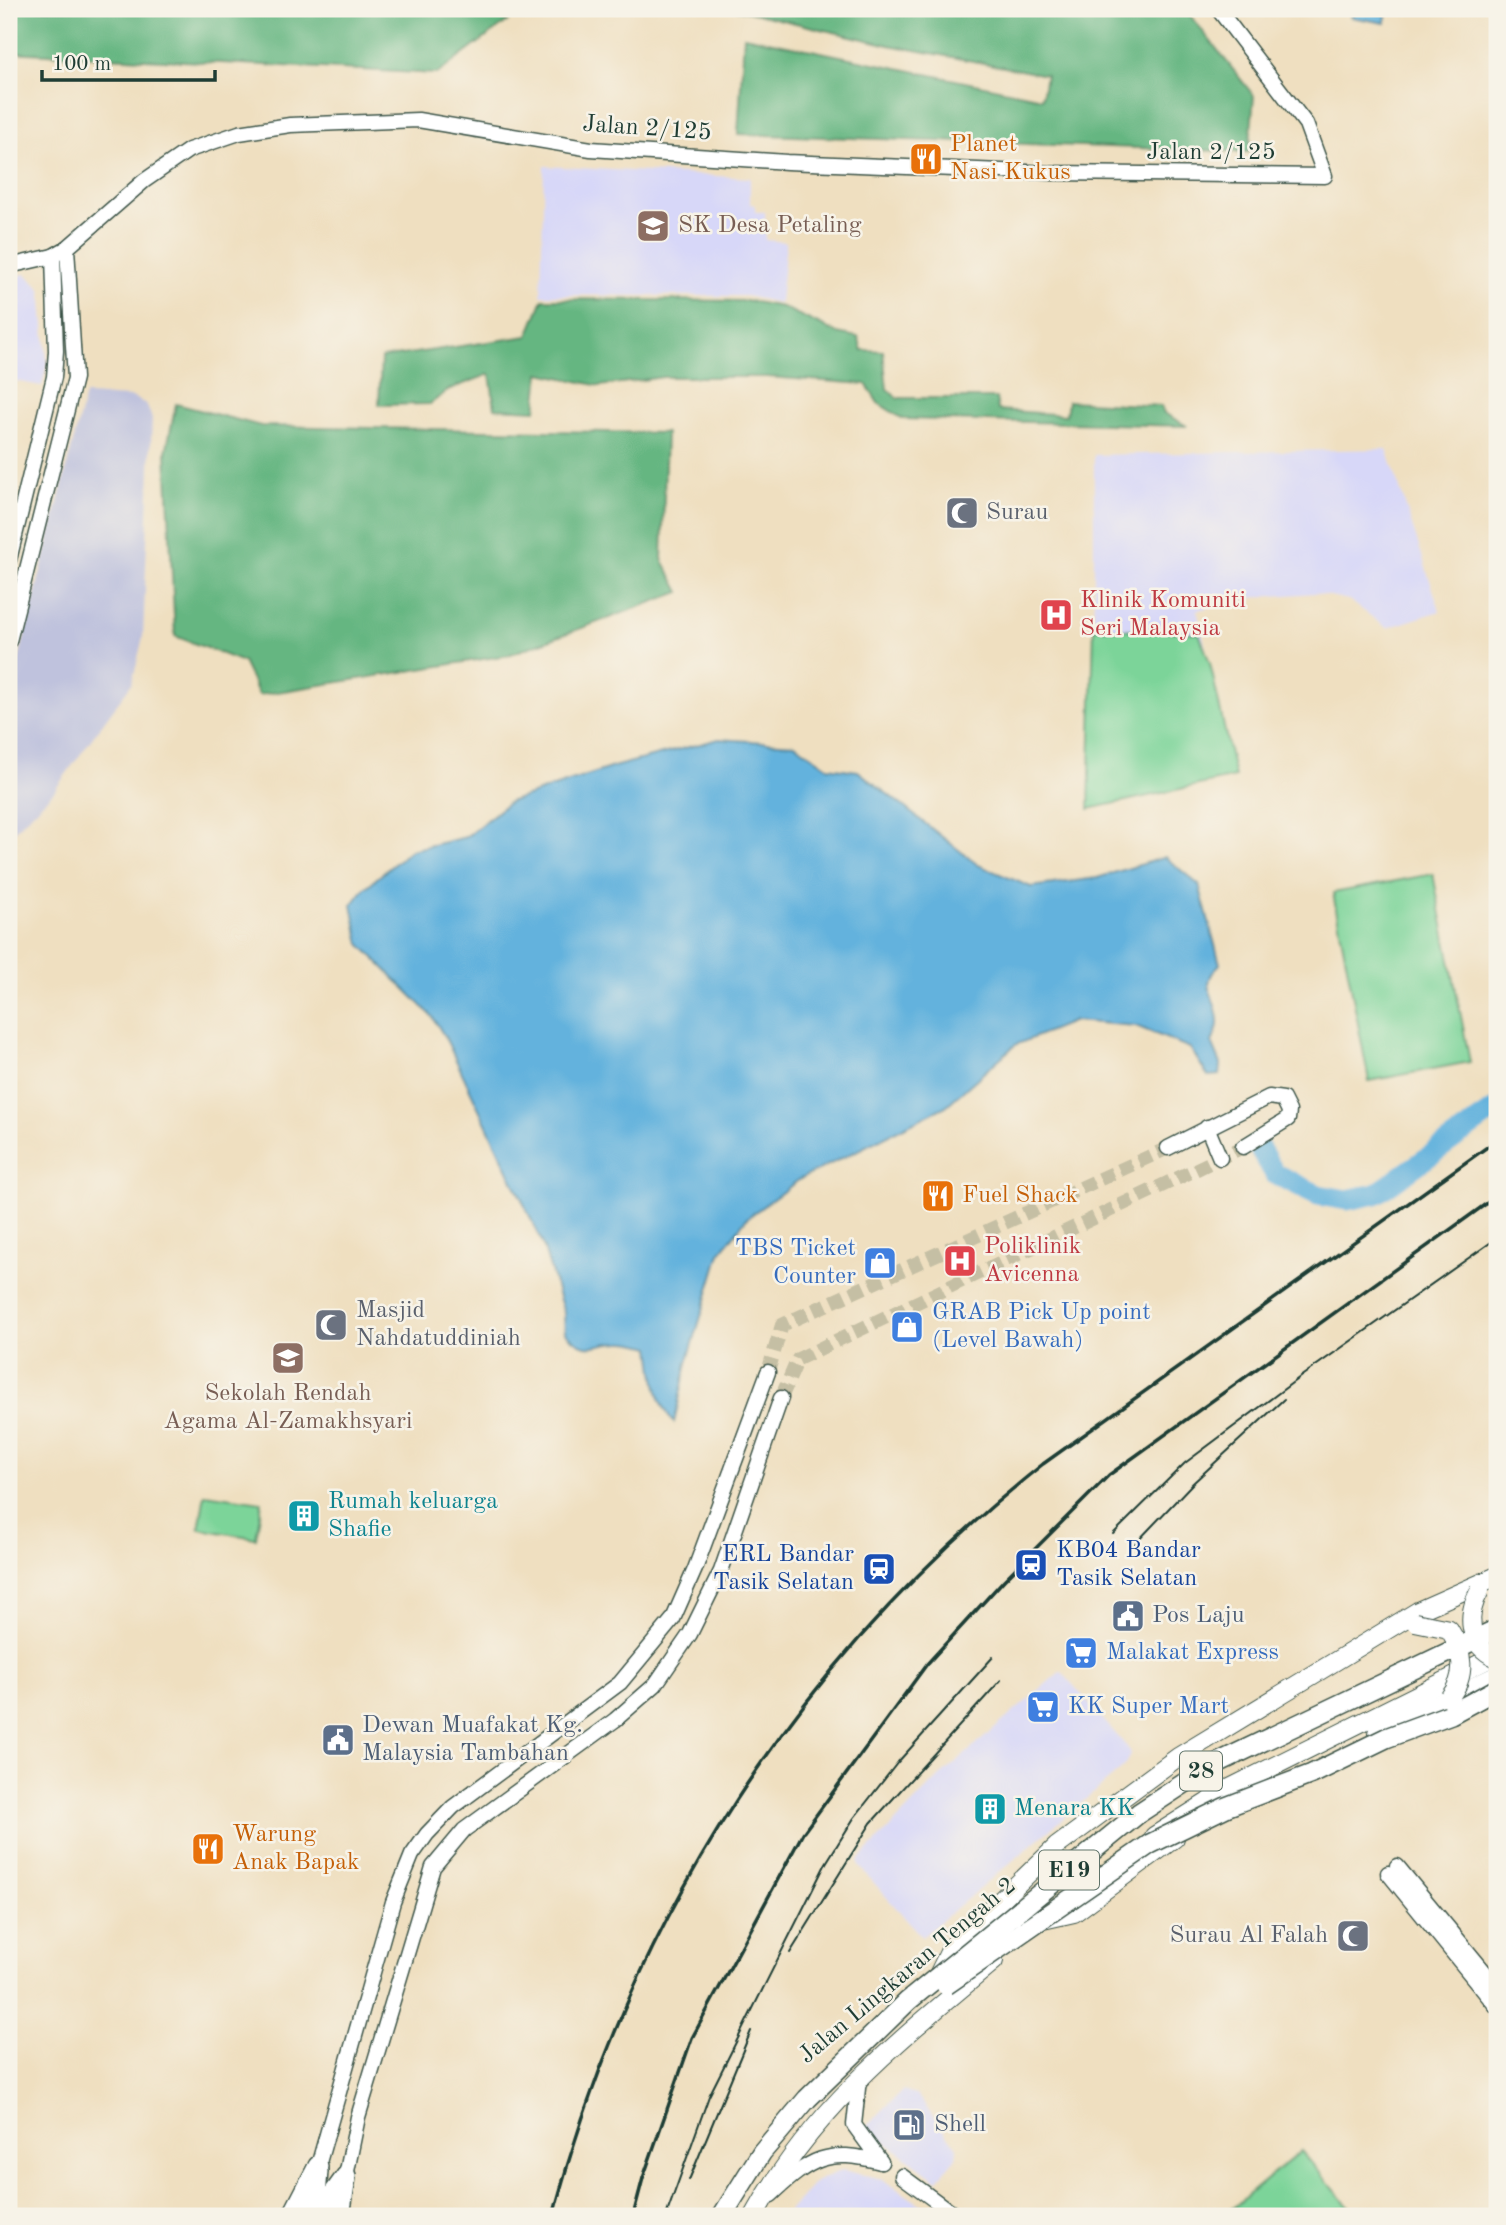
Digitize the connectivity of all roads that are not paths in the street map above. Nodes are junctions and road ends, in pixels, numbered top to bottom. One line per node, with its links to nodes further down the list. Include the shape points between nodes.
1 (1218, 9): 2 (street, Jalan 2/125, via 1306,124 1325,176 1078,174 787,162 579,147 418,120 290,125 239,133 189,150 151,175)
2 (67, 248): 3 (street, Jalan 2/125); 6 (street, via 75,378)
3 (53, 256): 4 (street, Jalan 2/125); 5 (street, via 54,377)
4 (9, 266)
5 (9, 560)
6 (9, 642)
7 (1207, 1127): 8 (street, via 1269,1097 1283,1099 1288,1119); 9 (street); 10 (street)
8 (1243, 1147)
9 (1168, 1148)
10 (1220, 1158)
11 (768, 1372): 29 (street, via 673,1619 620,1683 464,1799 427,1833 412,1856 393,1902)
12 (781, 1398): 30 (street, via 721,1571 690,1634 655,1685 615,1720 464,1830 433,1867 358,2117)
13 (1497, 1578): 15 (highway, via 1455,1592); 17 (highway, bridge, via 1480,1590 1469,1620 1480,1646)
14 (1497, 1621): 25 (highway, Jalan Lingkaran Tengah 2 / 28, via 1242,1747 1184,1781)
15 (1406, 1623): 20 (highway, bridge, via 1449,1629 1459,1645 1461,1671); 25 (highway, via 1178,1757 1057,1846 951,1948)
16 (1497, 1629): 37 (highway, E19, bridge, via 1209,1767 1139,1813 908,2001 807,2099 762,2152)
17 (1497, 1656): 22 (highway, Jalan Lingkaran Tengah 2 / 28, via 1230,1788 1168,1825)
18 (1497, 1675): 20 (highway)
19 (1497, 1689): 38 (highway, E19, bridge, via 1451,1714 1226,1807 1150,1844 914,2008 806,2115 771,2157)
20 (1449, 1698): 22 (highway, via 1178,1836 1074,1913)
21 (1392, 1870): 24 (street)
22 (1043, 1920): 28 (highway, Jalan Lingkaran Tengah 2 / 28)
23 (1497, 1962): 24 (street)
24 (1478, 1974): 26 (street); 27 (street)
25 (938, 1975): 37 (highway, Jalan Lingkaran Tengah 2 / 28, via 815,2079 760,2149)
26 (1497, 1987)
27 (1497, 2007)
28 (859, 2076): 32 (highway, Jalan Lingkaran Tengah 2 / 28, via 792,2154); 32 (street, via 854,2126 881,2162 857,2156 812,2160)
29 (318, 2166): 33 (highway); 34 (highway)
30 (346, 2176): 35 (highway); 36 (highway)
31 (902, 2176): 39 (street)
32 (757, 2211)
33 (292, 2216)
34 (309, 2216)
35 (325, 2216)
36 (340, 2216)
37 (722, 2216)
38 (737, 2216)
39 (956, 2216)

